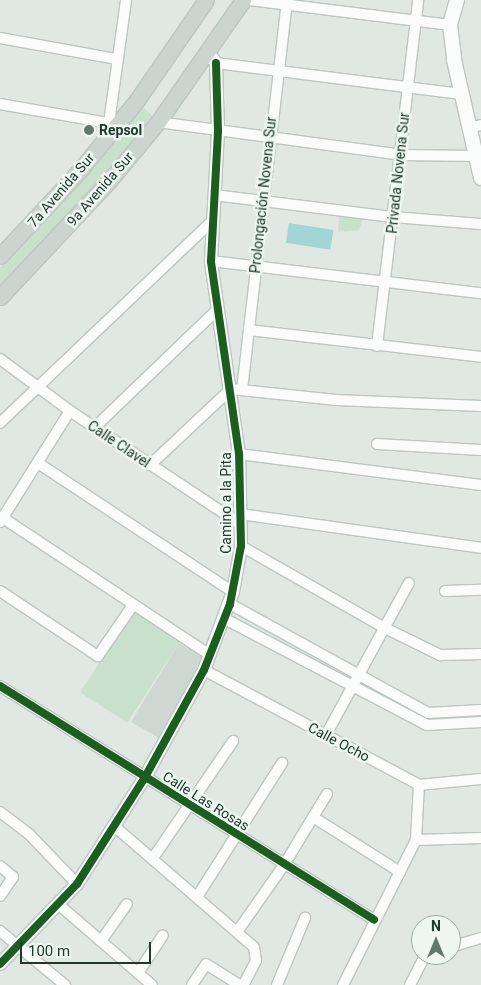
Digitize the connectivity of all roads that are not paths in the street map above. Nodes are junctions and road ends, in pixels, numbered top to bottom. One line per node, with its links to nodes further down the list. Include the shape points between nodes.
1 (126, 0): 12 (street)
2 (206, 0): 18 (main road, 7a Avenida Sur, via 162,65)
3 (243, 0): 11 (main road, 9a Avenida Sur)
4 (250, 0): 7 (street)
5 (418, 0): 8 (street, Privada Novena Sur)
6 (457, 0): 9 (main road)
7 (287, 3): 8 (street); 13 (street, Prolongación Novena Sur)
8 (415, 21): 9 (street); 14 (street, Privada Novena Sur)
9 (450, 25): 15 (main road)
10 (0, 38): 12 (street)
11 (212, 58): 13 (street); 17 (main road, 9a Avenida Sur); 20 (street, Camino a la Pita)
12 (117, 59): 18 (street)
13 (277, 69): 14 (street); 21 (street, Prolongación Novena Sur)
14 (407, 87): 15 (street); 22 (street, Privada Novena Sur)
15 (461, 94): 19 (main road)
16 (0, 104): 18 (street)
17 (158, 122): 20 (street); 35 (main road, 9a Avenida Sur, via 103,188)
18 (111, 126): 30 (main road, 7a Avenida Sur, via 80,170)
19 (475, 126): 23 (main road)
20 (218, 131): 21 (street); 25 (street, Camino a la Pita)
21 (270, 138): 22 (street); 26 (street, Prolongación Novena Sur)
22 (401, 155): 23 (street); 27 (street, Privada Novena Sur)
23 (476, 156): 24 (main road)
24 (481, 178)
25 (214, 195): 26 (street); 28 (street, Camino a la Pita)
26 (262, 202): 27 (street); 32 (street, Prolongación Novena Sur)
27 (393, 218): 29 (street); 33 (street, Privada Novena Sur)
28 (211, 222): 31 (street, Camino a la Pita); 41 (street)
29 (481, 224)
30 (0, 256)
31 (211, 260): 32 (street); 36 (street, Camino a la Pita)
32 (255, 266): 33 (street); 37 (street, Prolongación Novena Sur)
33 (386, 281): 34 (street); 38 (street, Privada Novena Sur)
34 (481, 293)
35 (3, 295)
36 (216, 311): 42 (street, Camino a la Pita); 46 (street)
37 (250, 330): 38 (street); 42 (street, Prolongación Novena Sur)
38 (377, 346): 39 (street)
39 (481, 357)
40 (0, 359): 41 (street, Calle Clavel)
41 (37, 388): 44 (street, Calle Clavel); 45 (street)
42 (237, 390): 43 (street, via 336,400); 49 (street, Camino a la Pita); 51 (street)
43 (481, 406)
44 (70, 411): 46 (street, Calle Clavel); 50 (street)
45 (0, 423)
46 (95, 427): 51 (street, Calle Clavel)
47 (378, 444): 48 (street)
48 (481, 450)
49 (240, 454): 52 (street); 53 (street, Camino a la Pita)
50 (38, 463): 54 (street); 61 (street)
51 (150, 465): 53 (street, Calle Clavel)
52 (481, 485)
53 (240, 519): 55 (street, Camino a la Pita); 56 (street)
54 (2, 520): 62 (street)
55 (241, 546): 61 (street, Camino a la Pita); 64 (street)
56 (481, 548)
57 (409, 583): 64 (street)
58 (481, 590): 60 (street)
59 (0, 591): 62 (street, via 98,656)
60 (445, 591)
61 (231, 598): 63 (street, Camino a la Pita); 68 (street)
62 (133, 605): 66 (street)
63 (225, 619): 66 (street, Camino a la Pita); 70 (street)
64 (383, 627): 65 (street, via 440,655); 68 (street)
65 (481, 654)
66 (210, 655): 67 (street, Camino a la Pita)
67 (204, 670): 73 (street, Calle Ocho); 76 (street, Camino a la Pita)
68 (357, 674): 70 (street); 71 (street, via 428,712)
69 (0, 686): 76 (street, Calle Las Rosas)
70 (350, 686): 72 (street, via 427,725); 73 (street)
71 (481, 710)
72 (481, 722)
73 (326, 735): 78 (street, Calle Ocho)
74 (233, 741): 80 (street)
75 (282, 763): 84 (street)
76 (144, 779): 80 (street, Calle Las Rosas); 83 (street, Camino a la Pita)
77 (481, 779): 78 (street)
78 (419, 785): 86 (street)
79 (326, 794): 82 (street)
80 (190, 806): 84 (street, Calle Las Rosas); 87 (street)
81 (0, 812): 91 (street, via 29,834)
82 (313, 817): 88 (street); 90 (street)
83 (113, 825): 87 (street); 91 (street, Camino a la Pita)
84 (235, 834): 88 (street, Calle Las Rosas); 93 (street)
85 (481, 838): 86 (street)
86 (416, 840): 90 (street)
87 (153, 858): 93 (street)
88 (284, 865): 97 (street, Calle Las Rosas); 99 (street)
89 (0, 866): 92 (street, via 13,877)
90 (400, 872): 97 (street)
91 (77, 884): 94 (street, Camino a la Pita)
92 (0, 896)
93 (197, 897): 99 (street)
94 (58, 904): 102 (street); 103 (street, Camino a la Pita)
95 (127, 904): 102 (street)
96 (305, 918): 113 (street)
97 (374, 920): 114 (street)
98 (0, 930): 103 (street)
99 (237, 932): 112 (street, via 257,952 256,961)
100 (163, 936): 107 (street)
101 (481, 938): 104 (street)
102 (102, 941): 107 (street)
103 (18, 944): 105 (street, Camino a la Pita); 108 (street)
104 (461, 944)
105 (0, 964)
106 (420, 965): 115 (street)
107 (138, 973): 109 (street)
108 (65, 985)
109 (152, 985)
110 (192, 985): 111 (street, via 206,964)
111 (238, 985)
112 (243, 985)
113 (277, 985)
114 (343, 985)
115 (410, 985)

